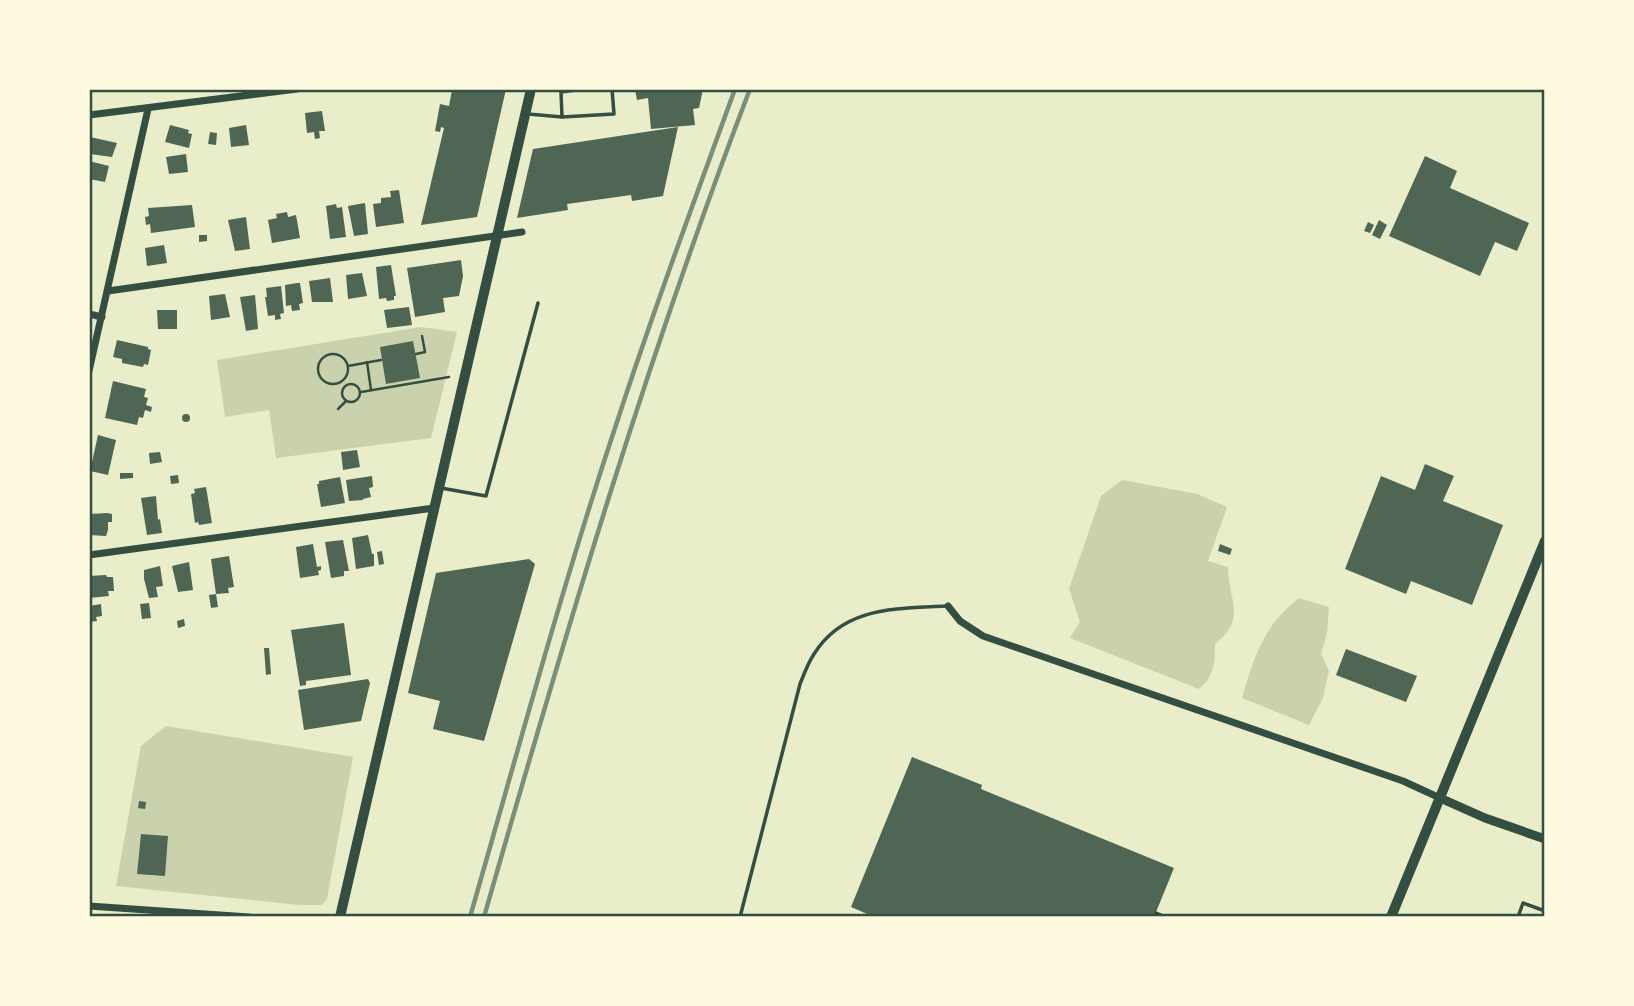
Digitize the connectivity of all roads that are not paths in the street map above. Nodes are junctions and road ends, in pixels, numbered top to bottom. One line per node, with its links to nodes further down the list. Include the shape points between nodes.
1 (297, 89): 5 (street)
2 (531, 89): 6 (main road)
3 (583, 89): 8 (lane, via 561,92)
4 (612, 89): 8 (lane, via 614,114)
5 (148, 109): 7 (street); 11 (street)
6 (526, 114): 8 (lane); 10 (main road)
7 (89, 115)
8 (562, 117)
9 (522, 232): 10 (street)
10 (496, 236): 11 (street); 16 (main road)
11 (108, 291): 14 (street)
12 (538, 303): 16 (lane, via 486,496)
13 (89, 314): 14 (street)
14 (102, 317): 15 (street)
15 (89, 371)
16 (439, 487): 17 (main road)
17 (434, 508): 19 (street); 27 (main road)
18 (1545, 541): 21 (main road)
19 (89, 555)
20 (948, 606): 21 (street, via 960,621 983,636 1403,781); 28 (lane, via 863,614 837,628 814,653 800,684)
21 (1440, 798): 22 (street); 30 (main road)
22 (1545, 839)
23 (89, 906): 26 (street)
24 (1545, 911): 31 (lane, via 1523,904)
25 (1156, 913): 29 (lane)
26 (249, 917)
27 (340, 917)
28 (740, 917)
29 (1166, 917)
30 (1391, 917)
31 (1518, 917)

